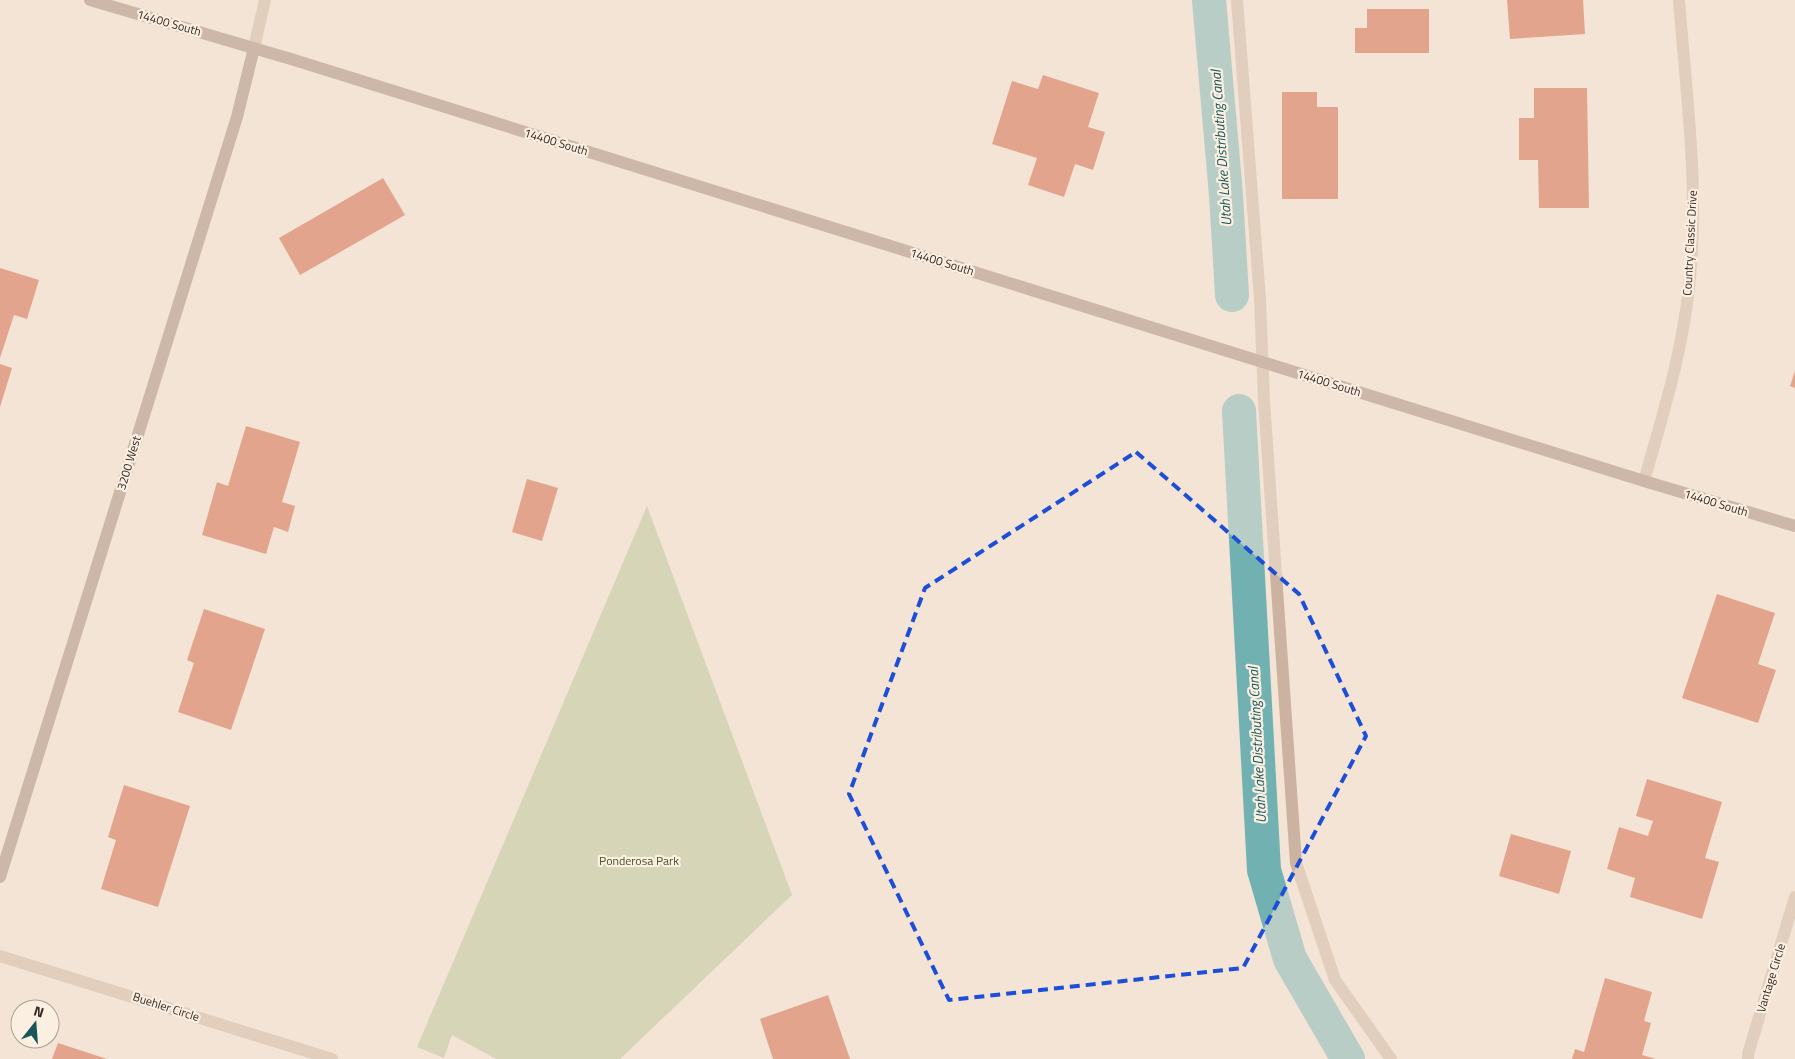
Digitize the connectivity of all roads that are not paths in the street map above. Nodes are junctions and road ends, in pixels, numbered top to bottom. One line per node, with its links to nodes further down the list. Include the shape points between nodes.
1 (90, 0): 5 (street, 14400 South)
2 (265, 0): 5 (street)
3 (1237, 0): 6 (street)
4 (1679, 0): 7 (street, Country Classic Drive, via 1693,189 1690,278 1677,366)
5 (254, 48): 6 (street, 14400 South); 9 (street, 3200 West, via 234,126)
6 (1262, 362): 7 (street, 14400 South); 13 (street, via 1296,863 1335,980)
7 (1644, 481): 8 (street, 14400 South)
8 (1795, 526)
9 (0, 877)
10 (1795, 897): 14 (street, Vantage Circle)
11 (0, 956): 12 (street, Buehler Circle)
12 (332, 1059)
13 (1391, 1059)
14 (1748, 1059)

